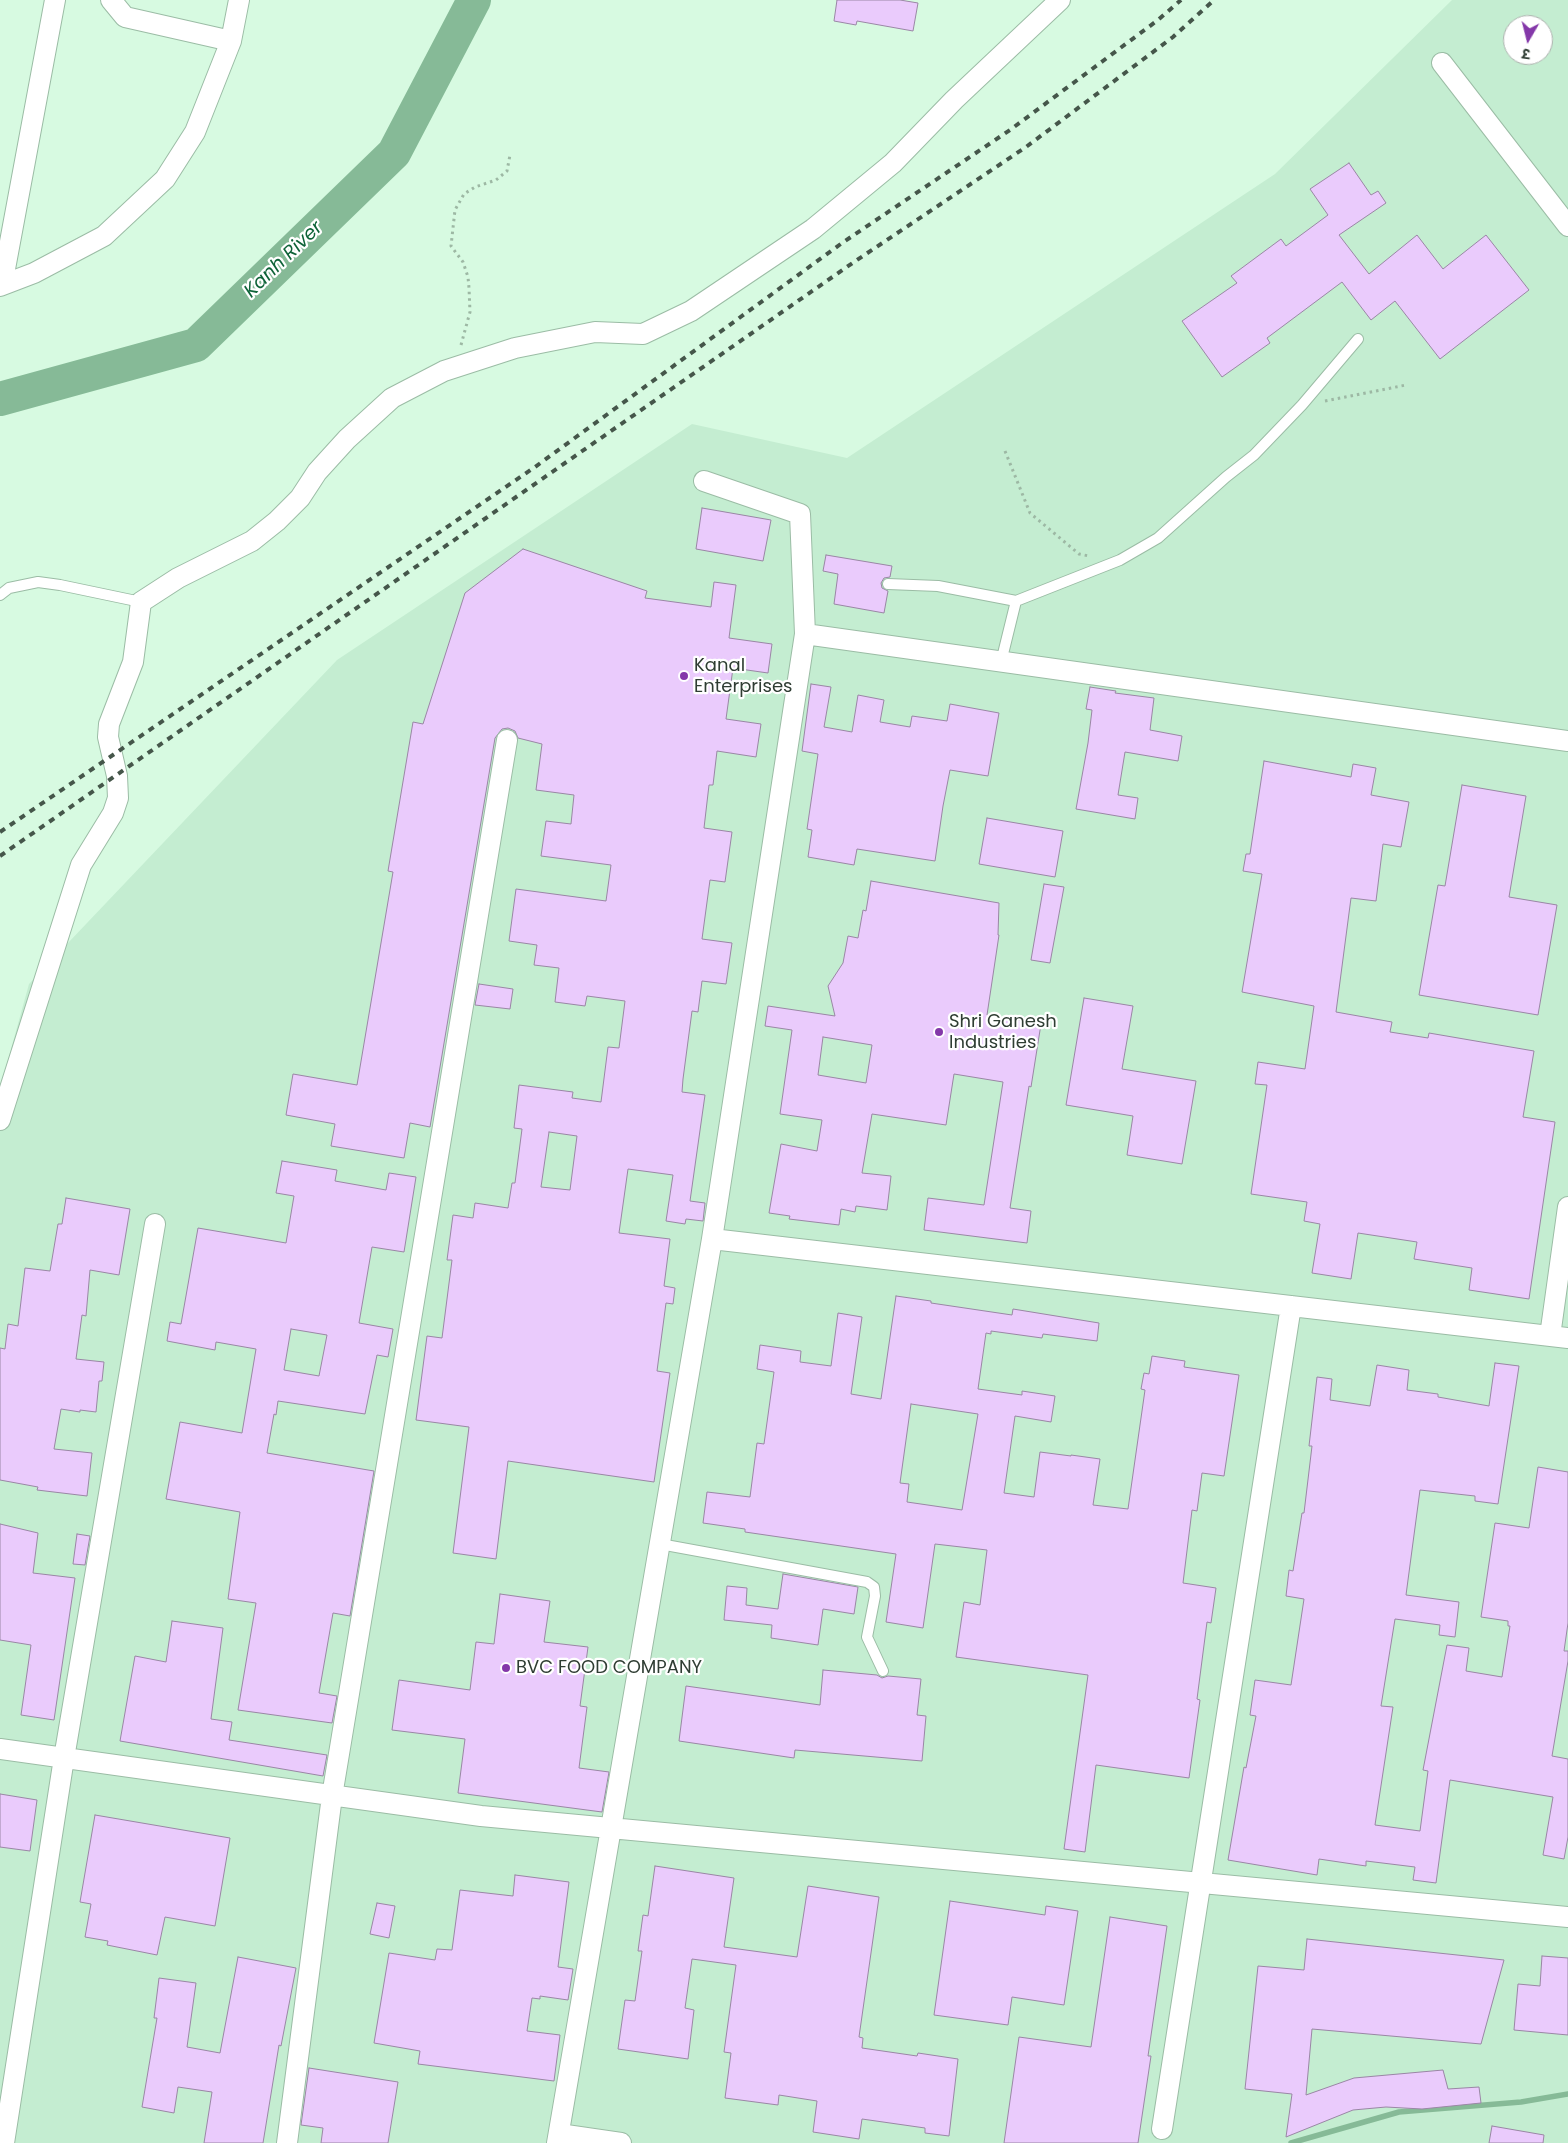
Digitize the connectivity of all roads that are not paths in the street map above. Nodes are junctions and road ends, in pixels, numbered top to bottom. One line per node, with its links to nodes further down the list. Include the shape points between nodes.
1 (55, 0): 9 (street)
2 (111, 0): 5 (street)
3 (239, 0): 6 (street)
4 (1060, 0): 15 (street, via 893,163 813,229 691,311 643,334 595,332 514,348 444,371 392,398 347,439 317,472 300,498 277,521 252,541 178,578)
5 (126, 8): 6 (street)
6 (232, 40): 9 (street, via 195,132 165,180 104,236 34,273)
7 (1442, 63): 8 (street)
8 (1568, 226)
9 (1, 285)
10 (1358, 339): 14 (lane, via 1254,455 1158,538 1120,560)
11 (704, 482): 16 (street, via 800,514)
12 (888, 584): 14 (lane, via 938,586)
13 (0, 595): 15 (lane, via 9,588 38,582)
14 (1016, 601): 17 (lane)
15 (141, 602): 20 (street, via 134,662 109,724 108,738 117,776 118,798 113,813 81,865)
16 (805, 634): 17 (street); 23 (street)
17 (1001, 662): 19 (street)
18 (507, 740): 30 (street)
19 (1568, 741)
20 (0, 1120)
21 (1568, 1207): 25 (street)
22 (155, 1224): 29 (street)
23 (712, 1239): 24 (street); 26 (street)
24 (1291, 1306): 25 (street); 32 (street)
25 (1559, 1337)
26 (660, 1544): 27 (lane, via 867,1582 874,1587 875,1596 867,1637); 31 (street)
27 (883, 1671)
28 (0, 1749): 29 (street)
29 (64, 1758): 30 (street); 36 (street)
30 (332, 1796): 31 (street, via 481,1816); 37 (street)
31 (611, 1828): 32 (street); 35 (street)
32 (1201, 1882): 33 (street); 34 (street)
33 (1568, 1917)
34 (1162, 2129)
35 (558, 2139): 38 (street)
36 (4, 2143)
37 (287, 2143)
38 (621, 2143)

